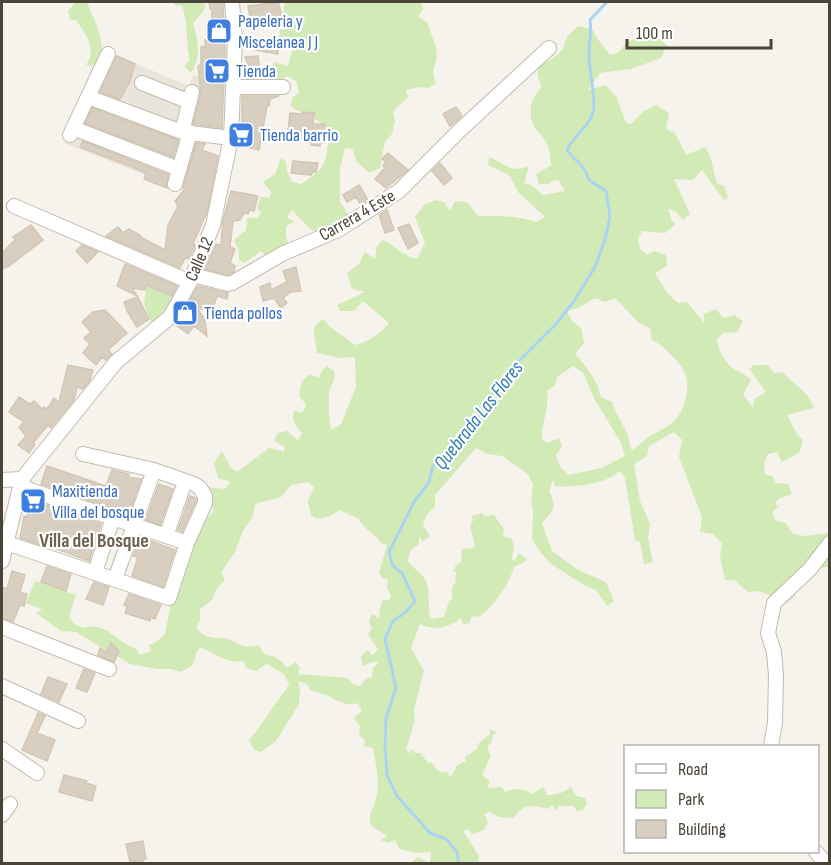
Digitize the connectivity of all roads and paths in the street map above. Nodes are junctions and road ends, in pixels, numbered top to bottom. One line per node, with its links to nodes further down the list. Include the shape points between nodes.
1 (232, 2): 5 (street, Calle 12)
2 (549, 48): 13 (street, Carrera 4 Este, via 399,191 377,207 232,283)
3 (108, 54): 7 (street)
4 (142, 83): 8 (street, via 191,97)
5 (234, 87): 6 (street); 9 (street, Calle 12)
6 (283, 87)
7 (88, 97): 8 (street); 10 (street, via 71,131)
8 (186, 132): 9 (street); 10 (street)
9 (231, 138): 13 (street, Calle 12, via 213,225)
10 (179, 169): 11 (street)
11 (175, 184)
12 (14, 206): 13 (street, Carrera 4 Este)
13 (191, 278): 17 (street, Calle 12, via 170,317 116,362)
14 (83, 454): 15 (street)
15 (154, 470): 20 (street); 23 (street, via 194,484 205,496)
16 (2, 480): 17 (street)
17 (21, 481): 19 (street, via 30,490); 22 (street, Calle 12)
18 (182, 489): 21 (street)
19 (113, 518): 20 (street); 26 (street)
20 (134, 526): 21 (street); 27 (street)
21 (166, 536): 23 (street)
22 (7, 543): 25 (street, Calle 12); 26 (street)
23 (188, 543): 27 (street, via 169,598)
24 (830, 543): 32 (street, via 774,603 768,633 776,675)
25 (2, 561)
26 (95, 572): 27 (street)
27 (115, 579)
28 (2, 627): 29 (street)
29 (109, 669)
30 (2, 686): 31 (street)
31 (78, 721)
32 (771, 745)
33 (2, 749): 34 (street)
34 (37, 773)

